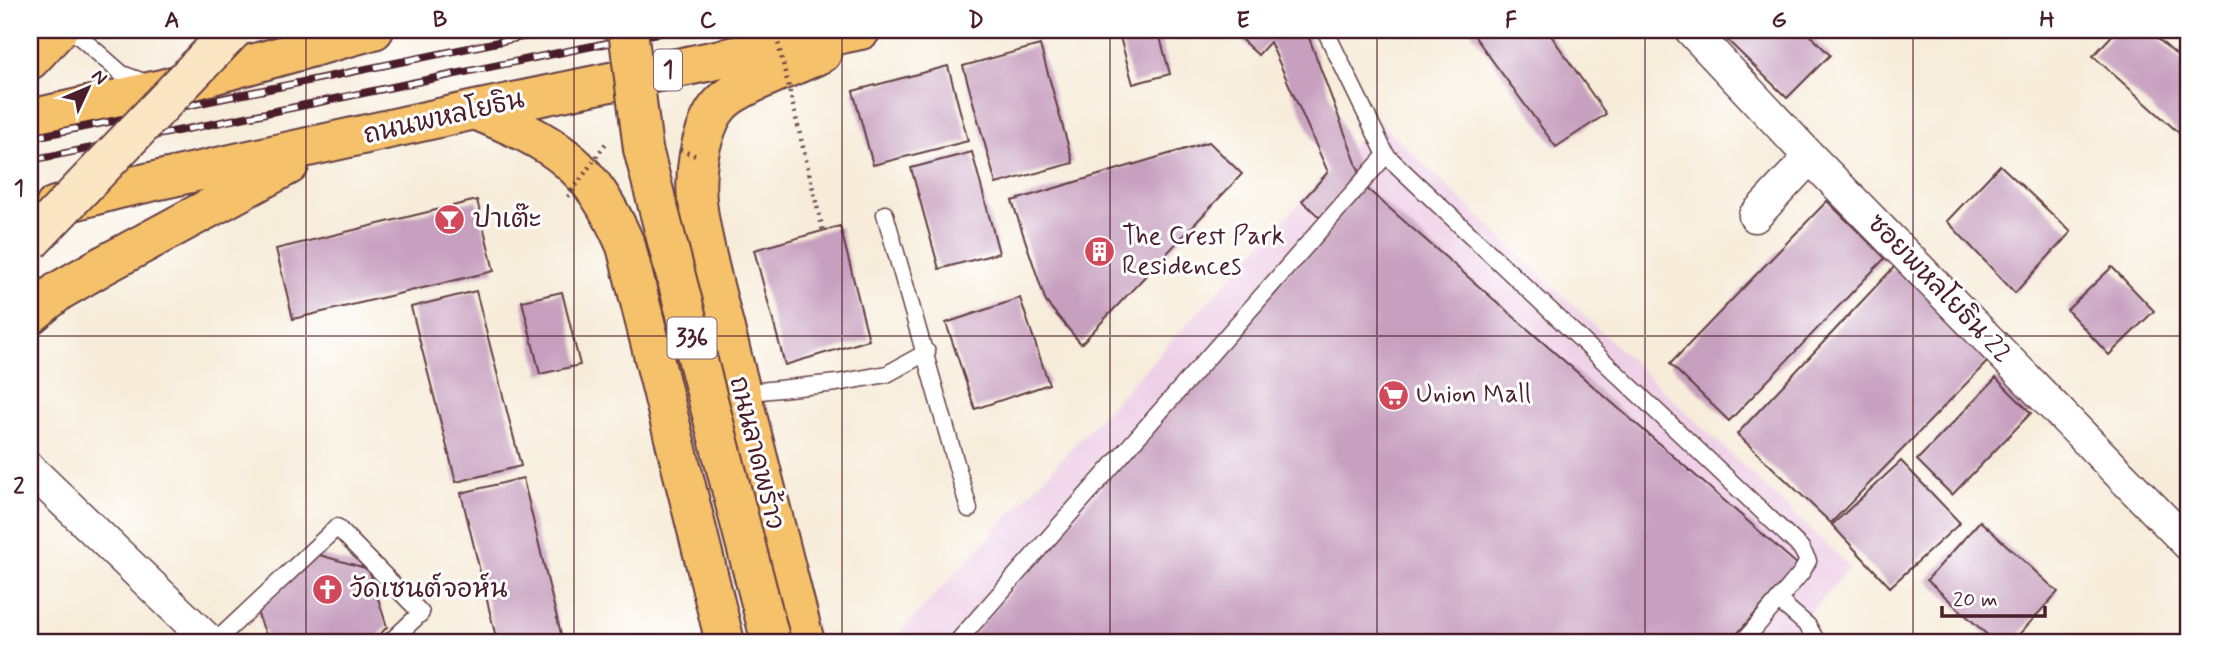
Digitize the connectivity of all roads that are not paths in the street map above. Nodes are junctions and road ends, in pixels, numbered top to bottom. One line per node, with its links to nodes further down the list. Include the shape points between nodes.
1 (51, 30): 12 (main road)
2 (58, 30): 12 (main road)
3 (72, 30): 13 (lane, via 122,74)
4 (233, 30): 22 (main road, bridge)
5 (284, 30): 11 (main road)
6 (628, 30): 35 (main road, 336, bridge, via 643,149)
7 (861, 30): 14 (main road, ถนนพหลโยธิน / 1)
8 (872, 30): 23 (main road, ถนนลาดพร้าว, via 730,96 714,111 696,156 694,181)
9 (1325, 30): 17 (lane)
10 (1691, 30): 18 (street, ซอยพหลโยธิน 22)
11 (356, 34): 13 (main road)
12 (30, 58)
13 (162, 89): 15 (main road)
14 (475, 110): 16 (main road, ถนนพหลโยธิน / 1); 24 (main road, via 525,131 574,162 610,208)
15 (30, 119)
16 (328, 144): 20 (main road, ถนนพหลโยธิน / 1, via 75,199); 25 (main road, via 102,266 59,291)
17 (1386, 155): 31 (lane, via 1801,548 1808,561); 37 (lane)
18 (1810, 157): 21 (street); 30 (street, ซอยพหลโยธิน 22)
19 (885, 214): 26 (lane)
20 (30, 215)
21 (1755, 216)
22 (30, 242)
23 (713, 282): 24 (main road, via 690,263 670,262 652,272); 27 (main road, ถนนลาดพร้าว)
24 (638, 294): 34 (main road)
25 (30, 315)
26 (927, 352): 27 (lane, via 887,374); 29 (lane)
27 (741, 393): 36 (main road, ถนนลาดพร้าว)
28 (30, 469): 32 (street)
29 (969, 509)
30 (2189, 545)
31 (1778, 600): 38 (lane); 39 (lane, via 1808,626)
32 (213, 642): 33 (lane, via 337,527 421,613)
33 (390, 642)
34 (726, 642)
35 (771, 642)
36 (805, 642)
37 (957, 642)
38 (1743, 642)
39 (1817, 642)

